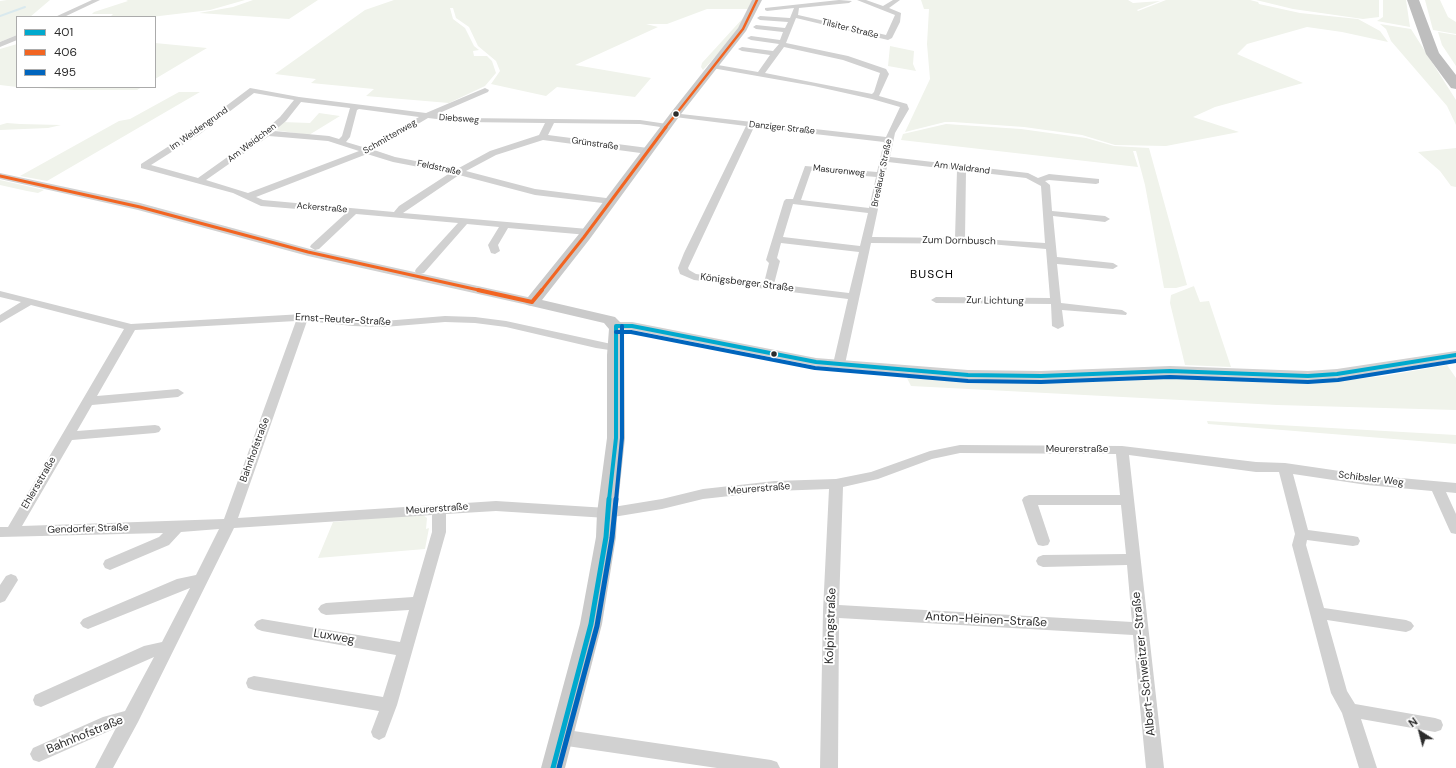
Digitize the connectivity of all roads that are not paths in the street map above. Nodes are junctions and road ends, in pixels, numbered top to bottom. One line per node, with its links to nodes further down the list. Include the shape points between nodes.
1 (97, 0): 12 (street)
2 (835, 0): 8 (street)
3 (860, 0): 10 (street, Tilsiter Straße)
4 (897, 0): 10 (street)
5 (1413, 0): 27 (highway, via 1418,20 1433,54)
6 (1422, 0): 25 (highway, via 1429,25)
7 (849, 1): 9 (street)
8 (756, 4): 24 (main road, via 744,29)
9 (798, 6): 11 (street); 14 (street)
10 (885, 8): 14 (street, Tilsiter Straße, via 899,14 888,38)
11 (767, 9)
12 (60, 16)
13 (760, 18): 14 (street)
14 (794, 18): 16 (street)
15 (756, 27): 16 (street)
16 (789, 31): 20 (street)
17 (16, 38): 21 (street)
18 (751, 38): 20 (street)
19 (16, 43): 21 (street)
20 (783, 43): 23 (street); 30 (street, via 845,58 883,71 885,74)
21 (0, 46)
22 (742, 49): 23 (street)
23 (776, 54): 26 (street)
24 (712, 66): 26 (street, Breslauer Straße); 34 (main road)
25 (1456, 70)
26 (760, 74): 30 (street, Breslauer Straße)
27 (1456, 85)
28 (253, 90): 31 (street, Diebsweg); 44 (street, Im Weidengrund, via 197,132)
29 (485, 90): 33 (street, Schmittenweg)
30 (874, 97): 39 (street, Breslauer Straße, via 904,106 905,109)
31 (299, 100): 32 (street, Diebsweg); 37 (street, Am Weidchen)
32 (357, 106): 33 (street, Diebsweg); 40 (street, via 353,109 346,137)
33 (426, 116): 35 (street, Diebsweg); 42 (street, Schmittenweg)
34 (671, 121): 35 (street, Diebsweg); 36 (street, Danziger Straße); 41 (main road)
35 (550, 122): 38 (street)
36 (751, 124): 39 (street, Danziger Straße); 72 (street, Königsberger Straße, via 683,268 684,272 694,277)
37 (267, 133): 40 (street, Feldstraße); 50 (street, Am Weidchen)
38 (542, 137): 41 (street, Grünstraße); 46 (street, via 493,153)
39 (888, 140): 43 (street, Breslauer Straße)
40 (341, 142): 42 (street, Feldstraße)
41 (648, 151): 53 (main road)
42 (367, 152): 46 (street, Feldstraße); 52 (street, Schmittenweg)
43 (884, 159): 45 (street, Am Waldrand); 47 (street, Breslauer Straße)
44 (144, 166): 50 (street, Ackerstraße)
45 (962, 169): 49 (street, Am Waldrand, via 1028,176); 64 (street)
46 (458, 172): 53 (street, Feldstraße, via 535,192); 58 (street, via 402,208)
47 (882, 175): 54 (street, Masurenweg, via 808,168); 56 (street, Breslauer Straße)
48 (0, 176): 77 (street, via 140,207 308,252)
49 (1038, 180): 51 (street, Am Waldrand, via 1049,177); 57 (street, via 1045,185)
50 (199, 181): 52 (street, Ackerstraße, via 236,191)
51 (1096, 181)
52 (247, 197): 55 (street, Ackerstraße, via 261,203)
53 (611, 201): 62 (main road)
54 (796, 202): 56 (street); 63 (street, Masurenweg, via 789,201)
55 (354, 211): 58 (street, Ackerstraße); 67 (street)
56 (874, 211): 65 (street, Breslauer Straße)
57 (1048, 213): 59 (street); 66 (street)
58 (397, 215): 60 (street, Ackerstraße)
59 (1106, 219)
60 (466, 221): 61 (street, Ackerstraße); 71 (street)
61 (506, 224): 62 (street, Ackerstraße); 68 (street, via 493,245)
62 (588, 232): 77 (main road)
63 (777, 239): 65 (street); 72 (street, Masurenweg, via 770,260 775,261)
64 (960, 240): 65 (street, Zum Dornbusch); 66 (street, Zum Dornbusch)
65 (866, 245): 74 (street, Breslauer Straße)
66 (1051, 246): 69 (street)
67 (315, 247)
68 (495, 251)
69 (1052, 260): 70 (street); 78 (street)
70 (1112, 266)
71 (420, 271)
72 (768, 286): 74 (street, Königsberger Straße)
73 (0, 294): 76 (street, Ernst-Reuter-Straße)
74 (854, 297): 87 (street, Breslauer Straße)
75 (936, 300): 78 (street, Zur Lichtung)
76 (29, 302): 81 (street); 84 (street, Ernst-Reuter-Straße)
77 (532, 302): 82 (main road, via 609,320)
78 (1055, 304): 79 (street); 83 (street)
79 (1122, 313)
80 (303, 317): 84 (street, Ernst-Reuter-Straße); 85 (street, Ernst-Reuter-Straße, via 384,324 445,319 483,320); 100 (street, Bahnhofstraße)
81 (0, 320)
82 (616, 326): 85 (main road); 87 (street, via 632,326 772,355)
83 (1058, 326)
84 (131, 328): 89 (street, Ehlersstraße)
85 (616, 348): 99 (main road, via 616,438)
86 (1456, 356): 87 (street, via 1338,374 1308,376 1170,371 1041,376 968,375)
87 (838, 364)
88 (178, 393): 89 (street)
89 (89, 401): 91 (street, Ehlersstraße)
90 (155, 429): 91 (street)
91 (69, 436): 103 (street, Ehlersstraße)
92 (1122, 450): 93 (street, Meurerstraße, via 1256,467); 94 (street, Meurerstraße, via 960,449 930,455 873,476); 97 (street, Albert-Schweitzer-Straße)
93 (1285, 468): 95 (street, Schibsler Weg); 104 (street)
94 (836, 484): 99 (street, Meurerstraße, via 775,486 703,494); 115 (street, Kolpingstraße)
95 (1437, 487): 96 (street, Schibsler Weg); 102 (street)
96 (1456, 488)
97 (1127, 500): 105 (street, via 1029,500); 107 (street, Albert-Schweitzer-Straße)
98 (439, 509): 99 (street, Meurerstraße, via 496,506); 100 (street, Meurerstraße); 113 (street, via 439,532)
99 (607, 513): 130 (main road, via 606,537 591,624)
100 (229, 524): 101 (street, Gendorfer Straße); 111 (street, Bahnhofstraße)
101 (176, 527): 103 (street, Gendorfer Straße); 109 (street, via 164,541)
102 (1456, 529)
103 (6, 532)
104 (1302, 534): 106 (street); 116 (street, via 1299,545)
105 (1042, 541)
106 (1353, 541)
107 (1134, 559): 108 (street); 120 (street, Albert-Schweitzer-Straße)
108 (1044, 561)
109 (110, 564)
110 (11, 580): 112 (street)
111 (201, 580): 117 (street, via 182,583); 121 (street, Bahnhofstraße)
112 (0, 597)
113 (419, 604): 114 (street); 122 (street)
114 (326, 609)
115 (831, 611): 120 (street, Anton-Heinen-Straße); 135 (street, Kolpingstraße)
116 (1318, 613): 119 (street); 126 (street, via 1339,693)
117 (88, 624)
118 (262, 625): 122 (street, Luxweg)
119 (1406, 626)
120 (1140, 628): 136 (street, Albert-Schweitzer-Straße)
121 (167, 648): 124 (street, via 150,651); 127 (street, Bahnhofstraße)
122 (405, 650): 125 (street)
123 (254, 683): 125 (street)
124 (41, 700)
125 (389, 705): 129 (street)
126 (1350, 710): 128 (street); 137 (street)
127 (132, 717): 131 (street, Bahnhofstraße, via 109,722); 132 (street, Bahnhofstraße)
128 (1435, 725)
129 (379, 732)
130 (560, 737): 133 (main road); 134 (street)
131 (39, 754)
132 (104, 768)
133 (553, 768)
134 (771, 768)
135 (829, 768)
136 (1155, 768)
137 (1368, 768)

